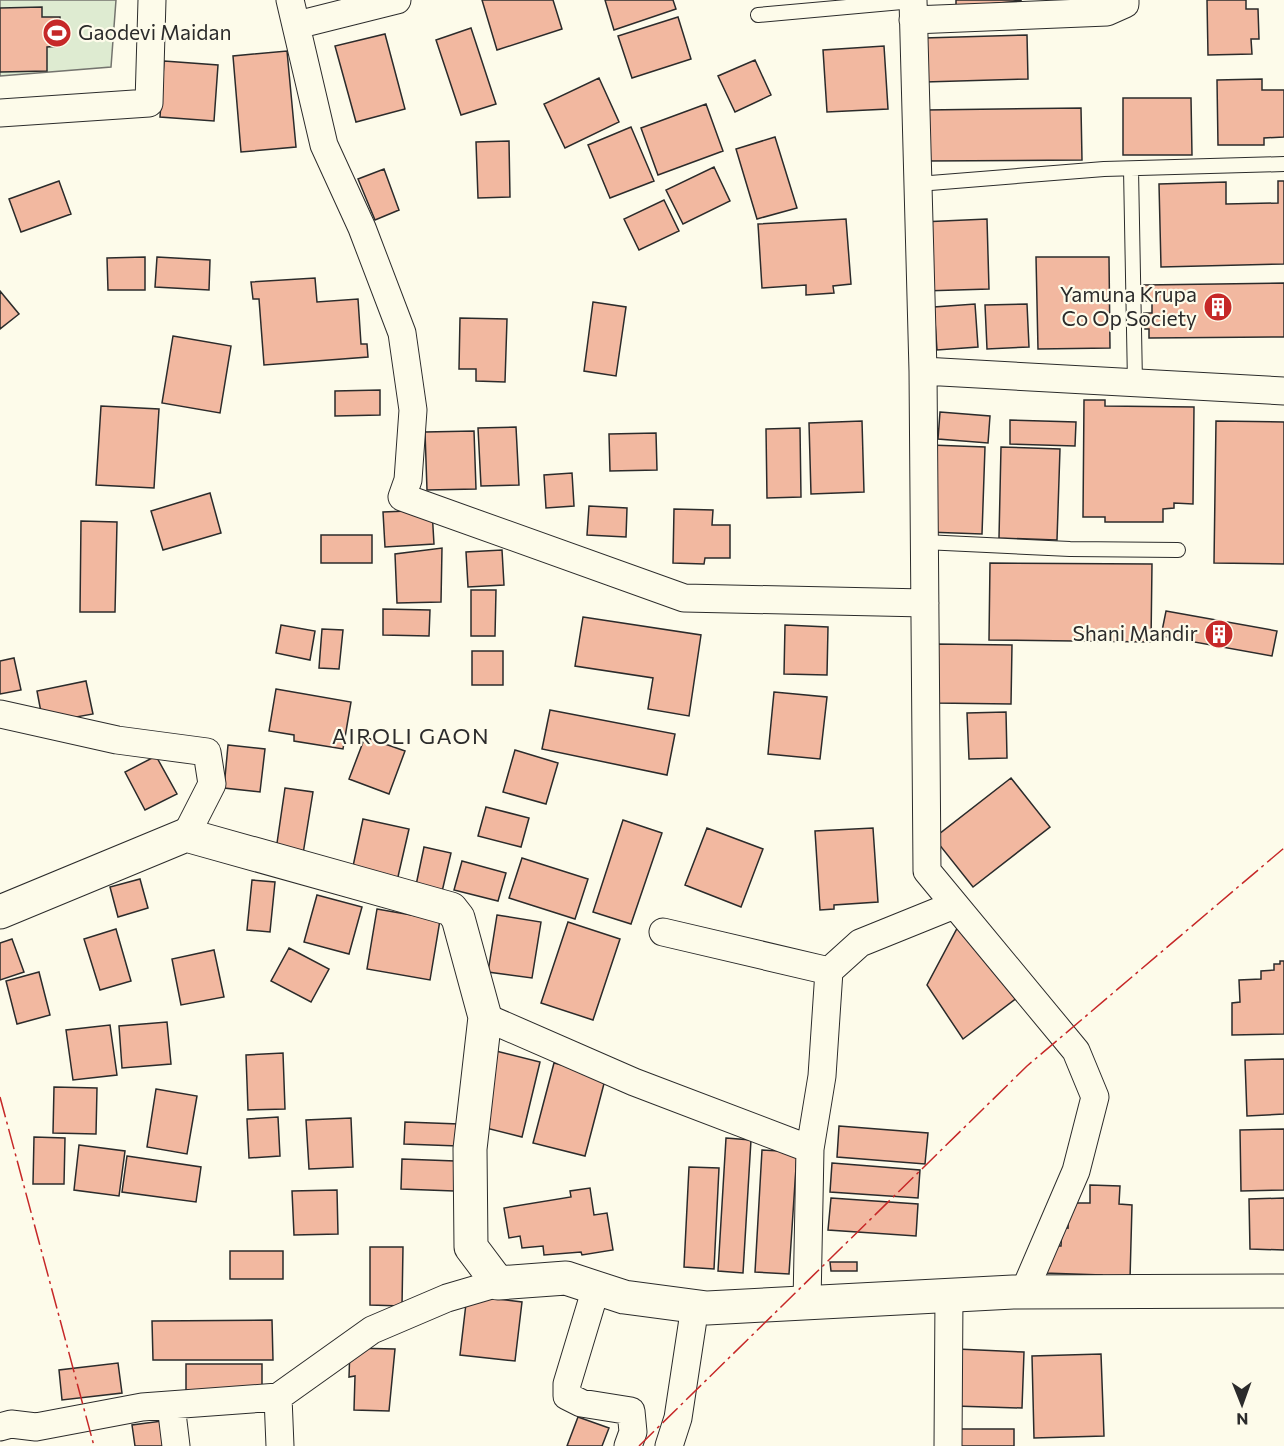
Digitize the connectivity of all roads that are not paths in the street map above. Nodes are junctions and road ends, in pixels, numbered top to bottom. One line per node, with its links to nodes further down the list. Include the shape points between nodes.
1 (152, 0): 7 (street, via 149,103)
2 (398, 0): 5 (street)
3 (1125, 0): 4 (street, via 1125,4 1107,12)
4 (913, 7): 6 (lane); 10 (street)
5 (294, 12): 16 (street, via 324,145 362,228 402,333 413,410 408,480 402,497 684,598)
6 (758, 15)
7 (0, 113)
8 (1284, 164): 9 (lane)
9 (1131, 169): 10 (lane); 12 (lane)
10 (918, 184): 11 (street)
11 (923, 371): 12 (street); 14 (street)
12 (1135, 383): 13 (street)
13 (1284, 391)
14 (924, 542): 15 (lane); 16 (street)
15 (1178, 550)
16 (925, 603): 19 (street, via 927,871)
17 (0, 714): 18 (street, via 117,740 207,752 212,784)
18 (186, 835): 20 (street); 23 (street, via 451,909 458,918)
19 (954, 905): 22 (street, via 860,942); 28 (street, via 1076,1051 1095,1097 1076,1171)
20 (0, 912)
21 (663, 932): 22 (street)
22 (829, 971): 24 (street, via 822,1076)
23 (485, 1017): 24 (street, via 634,1082); 25 (street, via 470,1149 471,1247)
24 (810, 1149): 30 (street)
25 (498, 1283): 26 (street, via 566,1278); 32 (street, via 447,1298 372,1330)
26 (596, 1288): 31 (street, via 624,1297); 38 (street, via 567,1384 567,1396 631,1411 633,1432)
27 (1284, 1291): 28 (street)
28 (1024, 1292): 29 (street)
29 (949, 1296): 30 (street); 40 (street)
30 (807, 1303): 31 (street)
31 (695, 1306): 39 (street, via 678,1418)
32 (278, 1397): 33 (street); 37 (street)
33 (171, 1405): 35 (street, via 142,1407); 36 (street)
34 (0, 1427): 35 (street, via 11,1424)
35 (37, 1436)
36 (176, 1446)
37 (280, 1446)
38 (628, 1446)
39 (669, 1446)
40 (948, 1446)

